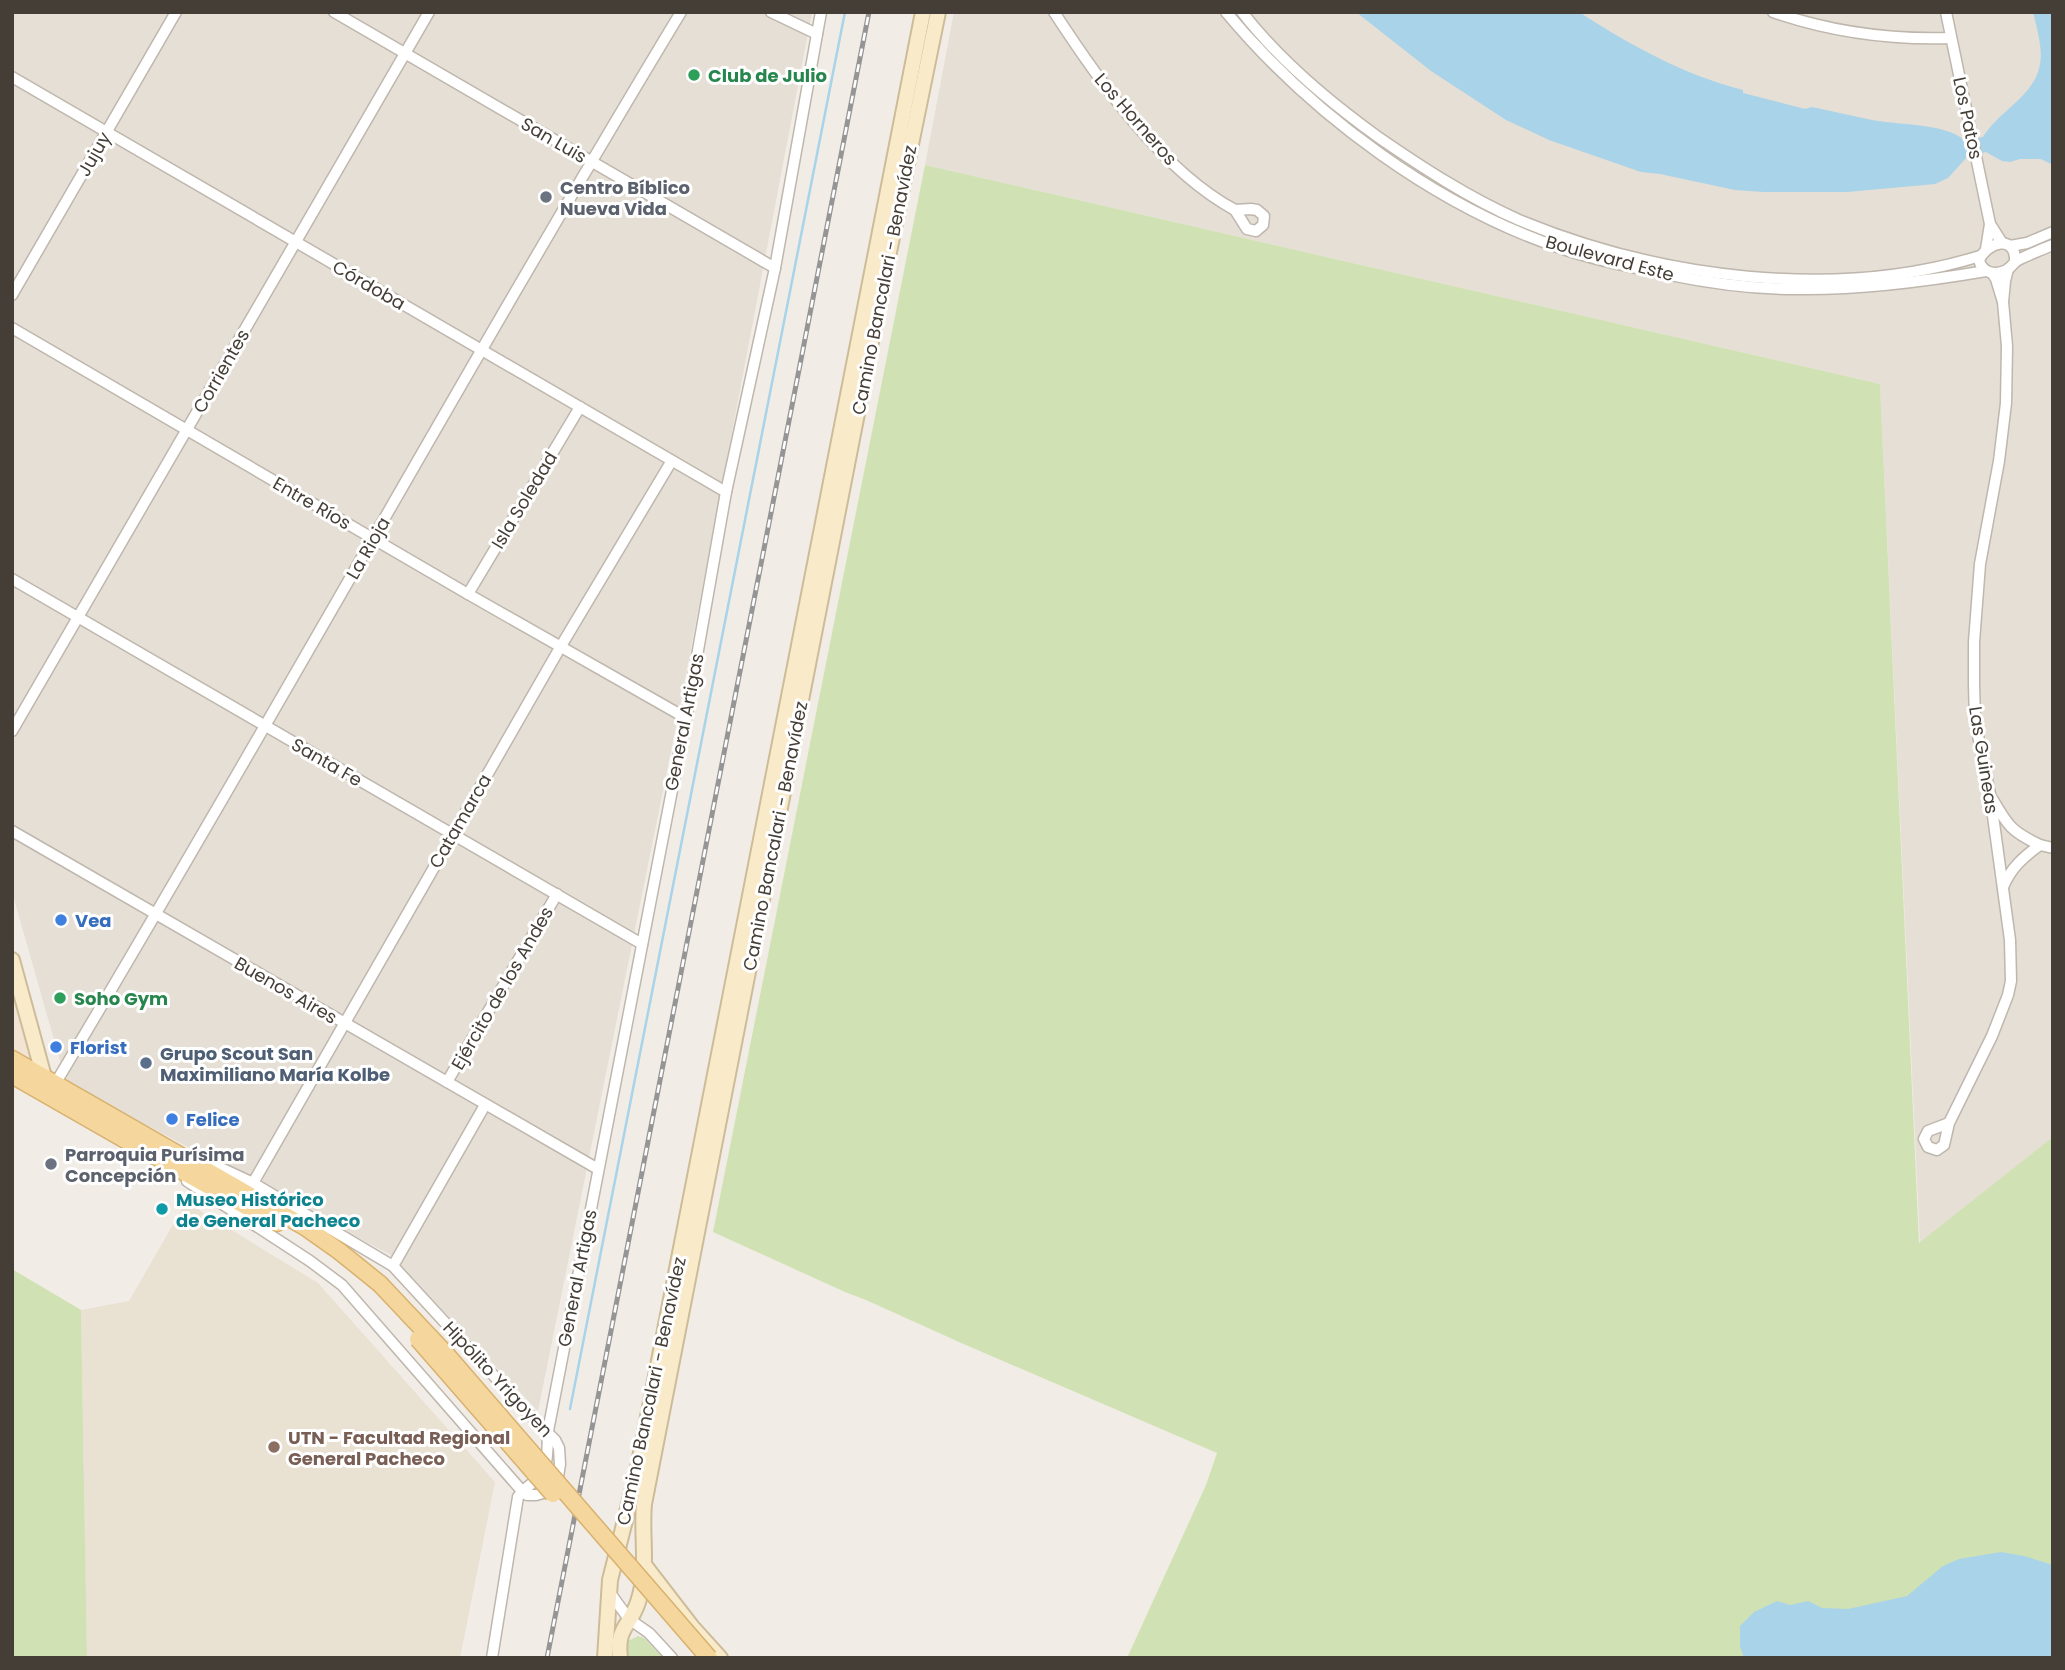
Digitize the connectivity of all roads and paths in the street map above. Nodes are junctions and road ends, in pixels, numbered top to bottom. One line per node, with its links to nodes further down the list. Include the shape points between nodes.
1 (176, 12): 20 (street, Jujuy)
2 (334, 12): 17 (street, San Luis)
3 (429, 12): 17 (street, Corrientes)
4 (681, 12): 22 (street, La Rioja)
5 (771, 12): 15 (street)
6 (821, 12): 15 (street, General Artigas)
7 (923, 12): 77 (main road, Camino Bancalari - Benavídez, via 637,1473)
8 (938, 12): 78 (main road, Camino Bancalari - Benavídez, via 649,1482 643,1519)
9 (1054, 12): 24 (street, Los Horneros, via 1102,82 1158,148 1209,194)
10 (1226, 12): 14 (street, Boulevard Este)
11 (1773, 12): 16 (street, via 1856,33)
12 (1946, 12): 16 (street, Los Patos)
13 (1245, 16): 14 (street); 19 (street, Boulevard Este, via 1301,77)
14 (1239, 27): 21 (street, Boulevard Este, via 1296,87)
15 (817, 34): 34 (street, General Artigas)
16 (1951, 38): 26 (street, Los Patos)
17 (405, 54): 22 (street, San Luis); 28 (street, Corrientes)
18 (12, 78): 20 (street, Córdoba)
19 (1364, 127): 21 (street); 23 (street, Boulevard Este, via 1469,195)
20 (107, 132): 28 (street, Córdoba); 37 (street, Jujuy)
21 (1357, 136): 25 (street, Boulevard Este, via 1451,198)
22 (591, 161): 34 (street, San Luis); 40 (street, La Rioja)
23 (1499, 209): 25 (street); 32 (street, Boulevard Este)
24 (1235, 210)
25 (1494, 220): 32 (street, Boulevard Este, via 1567,250)
26 (1990, 224): 29 (street, Los Patos); 31 (street, Los Patos)
27 (2053, 232): 29 (street, via 2027,243)
28 (295, 242): 40 (street, Córdoba); 42 (street, Corrientes)
29 (2006, 245): 31 (street); 33 (street, via 2014,250)
30 (2053, 245): 33 (street)
31 (1983, 252): 35 (street, via 1979,264); 36 (street, Boulevard Este, via 1951,265)
32 (1647, 265): 36 (street, Boulevard Este)
33 (2012, 265): 35 (street, via 1999,273); 38 (street, Las Guineas)
34 (775, 268): 44 (street, General Artigas)
35 (1989, 272): 36 (street, Boulevard Este, via 1907,284); 38 (street, Las Guineas)
36 (1805, 285)
37 (12, 295)
38 (2003, 302): 53 (street, Las Guineas, via 2005,425 1980,564 1974,642 1975,721)
39 (12, 328): 42 (street, Entre Ríos)
40 (482, 351): 41 (street, Córdoba); 45 (street, La Rioja)
41 (580, 407): 43 (street, Córdoba); 47 (street, Isla Soledad)
42 (187, 430): 45 (street, Entre Ríos); 48 (street, Corrientes)
43 (671, 462): 44 (street, Córdoba); 49 (street, Catamarca)
44 (726, 492): 50 (street, General Artigas)
45 (373, 539): 47 (street, Entre Ríos); 51 (street, La Rioja)
46 (12, 579): 48 (street, Santa Fe)
47 (468, 594): 49 (street, Entre Ríos)
48 (79, 617): 51 (street, Santa Fe); 52 (street, Corrientes)
49 (561, 646): 50 (street, Entre Ríos); 55 (street, Catamarca)
50 (686, 718): 61 (street, General Artigas)
51 (264, 726): 55 (street, Santa Fe); 60 (street, La Rioja)
52 (12, 731)
53 (1990, 794): 56 (street, via 2010,827); 58 (street, Las Guineas)
54 (12, 831): 60 (street, Buenos Aires)
55 (453, 834): 59 (street, Santa Fe); 63 (street, Catamarca)
56 (2040, 845): 57 (street); 58 (street, via 2018,862)
57 (2053, 848)
58 (2003, 887): 69 (street, Las Guineas, via 2012,964 2008,995)
59 (557, 894): 61 (street, Santa Fe); 67 (street, Ejército de los Andes)
60 (156, 916): 63 (street, Buenos Aires); 66 (street, La Rioja)
61 (642, 944): 71 (street, General Artigas)
62 (12, 960): 66 (main road)
63 (344, 1023): 67 (street, Buenos Aires); 72 (street, Catamarca)
64 (12, 1059): 66 (main road)
65 (12, 1075): 70 (main road)
66 (50, 1081): 70 (main road)
67 (447, 1083): 68 (street, Buenos Aires)
68 (485, 1105): 71 (street, Buenos Aires); 73 (street)
69 (1949, 1123)
70 (132, 1136): 72 (street, Hipólito Yrigoyen); 74 (main road); 76 (street, via 342,1285)
71 (598, 1169): 75 (street, General Artigas)
72 (253, 1183): 73 (street, Hipólito Yrigoyen)
73 (393, 1266): 75 (street, Hipólito Yrigoyen)
74 (375, 1287): 85 (main road, bridge); 86 (main road, bridge, via 446,1354)
75 (548, 1431): 76 (street, General Artigas, via 548,1457 542,1473); 76 (street, Hipólito Yrigoyen, via 559,1448 558,1477 544,1493 527,1495)
76 (522, 1491): 81 (street, via 515,1506)
77 (615, 1557): 78 (main road); 79 (main road, Camino Bancalari - Benavídez)
78 (645, 1566): 80 (main road, Camino Bancalari - Benavídez, via 638,1603); 87 (main road)
79 (609, 1592): 80 (street); 82 (main road, Camino Bancalari - Benavídez)
80 (629, 1619): 83 (main road, Camino Bancalari - Benavídez, via 620,1637); 84 (street)
81 (492, 1658)
82 (605, 1658)
83 (620, 1658)
84 (672, 1658)
85 (695, 1658)
86 (709, 1658)
87 (720, 1658)

